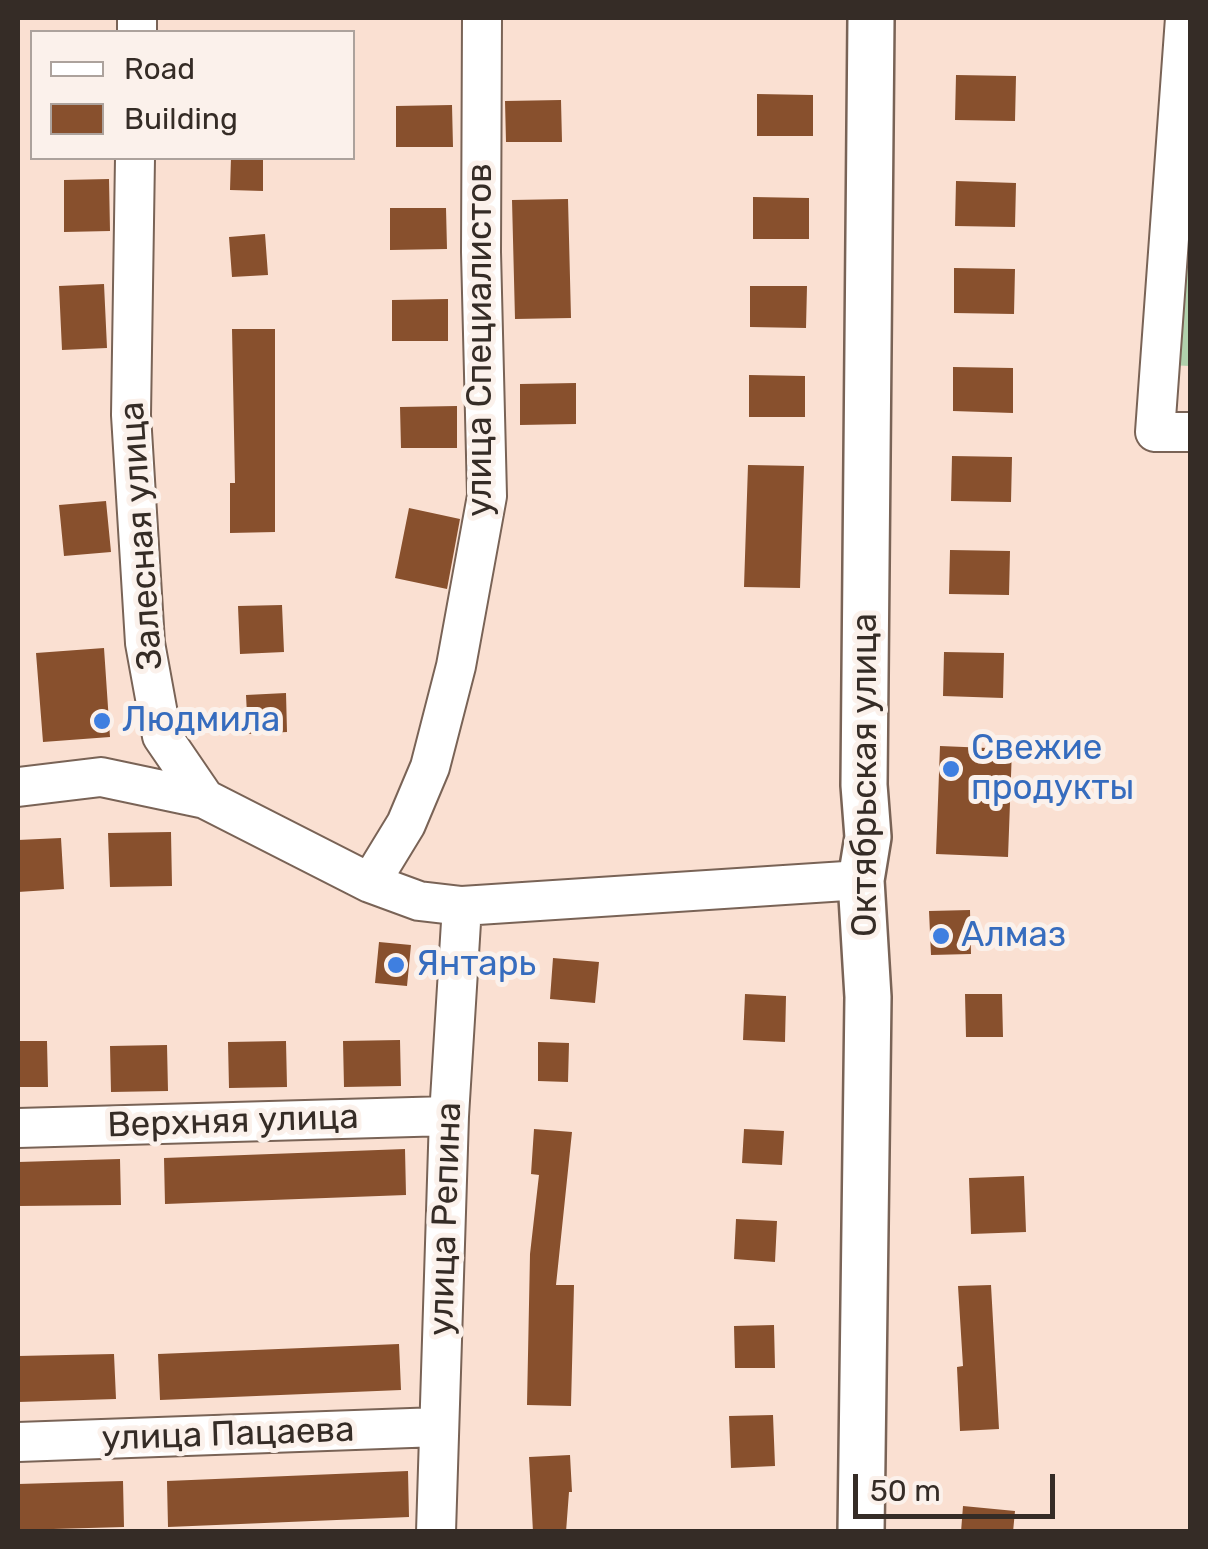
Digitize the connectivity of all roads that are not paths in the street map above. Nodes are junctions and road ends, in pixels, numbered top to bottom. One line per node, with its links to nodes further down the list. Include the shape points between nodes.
1 (482, 18): 10 (street, улица Специалистов, via 487,496 430,767 406,824)
2 (871, 18): 9 (main road, Октябрьская улица, via 868,837)
3 (1185, 18): 5 (street)
4 (135, 160): 8 (street, Залесная улица, via 130,415 145,643 162,736)
5 (1182, 163): 6 (street, via 1155,432)
6 (1190, 432)
7 (18, 787): 8 (street, via 100,777)
8 (205, 799): 10 (street, Залесная улица)
9 (862, 880): 11 (street, Залесная улица); 17 (main road, Октябрьская улица, via 868,997)
10 (370, 882): 11 (street, Залесная улица, via 419,901)
11 (462, 906): 12 (street, улица Репина)
12 (449, 1116): 13 (street, Верхняя улица); 14 (street, улица Репина)
13 (18, 1128)
14 (439, 1427): 15 (street, улица Пацаева); 16 (street, улица Репина)
15 (18, 1442)
16 (436, 1532)
17 (860, 1532)

